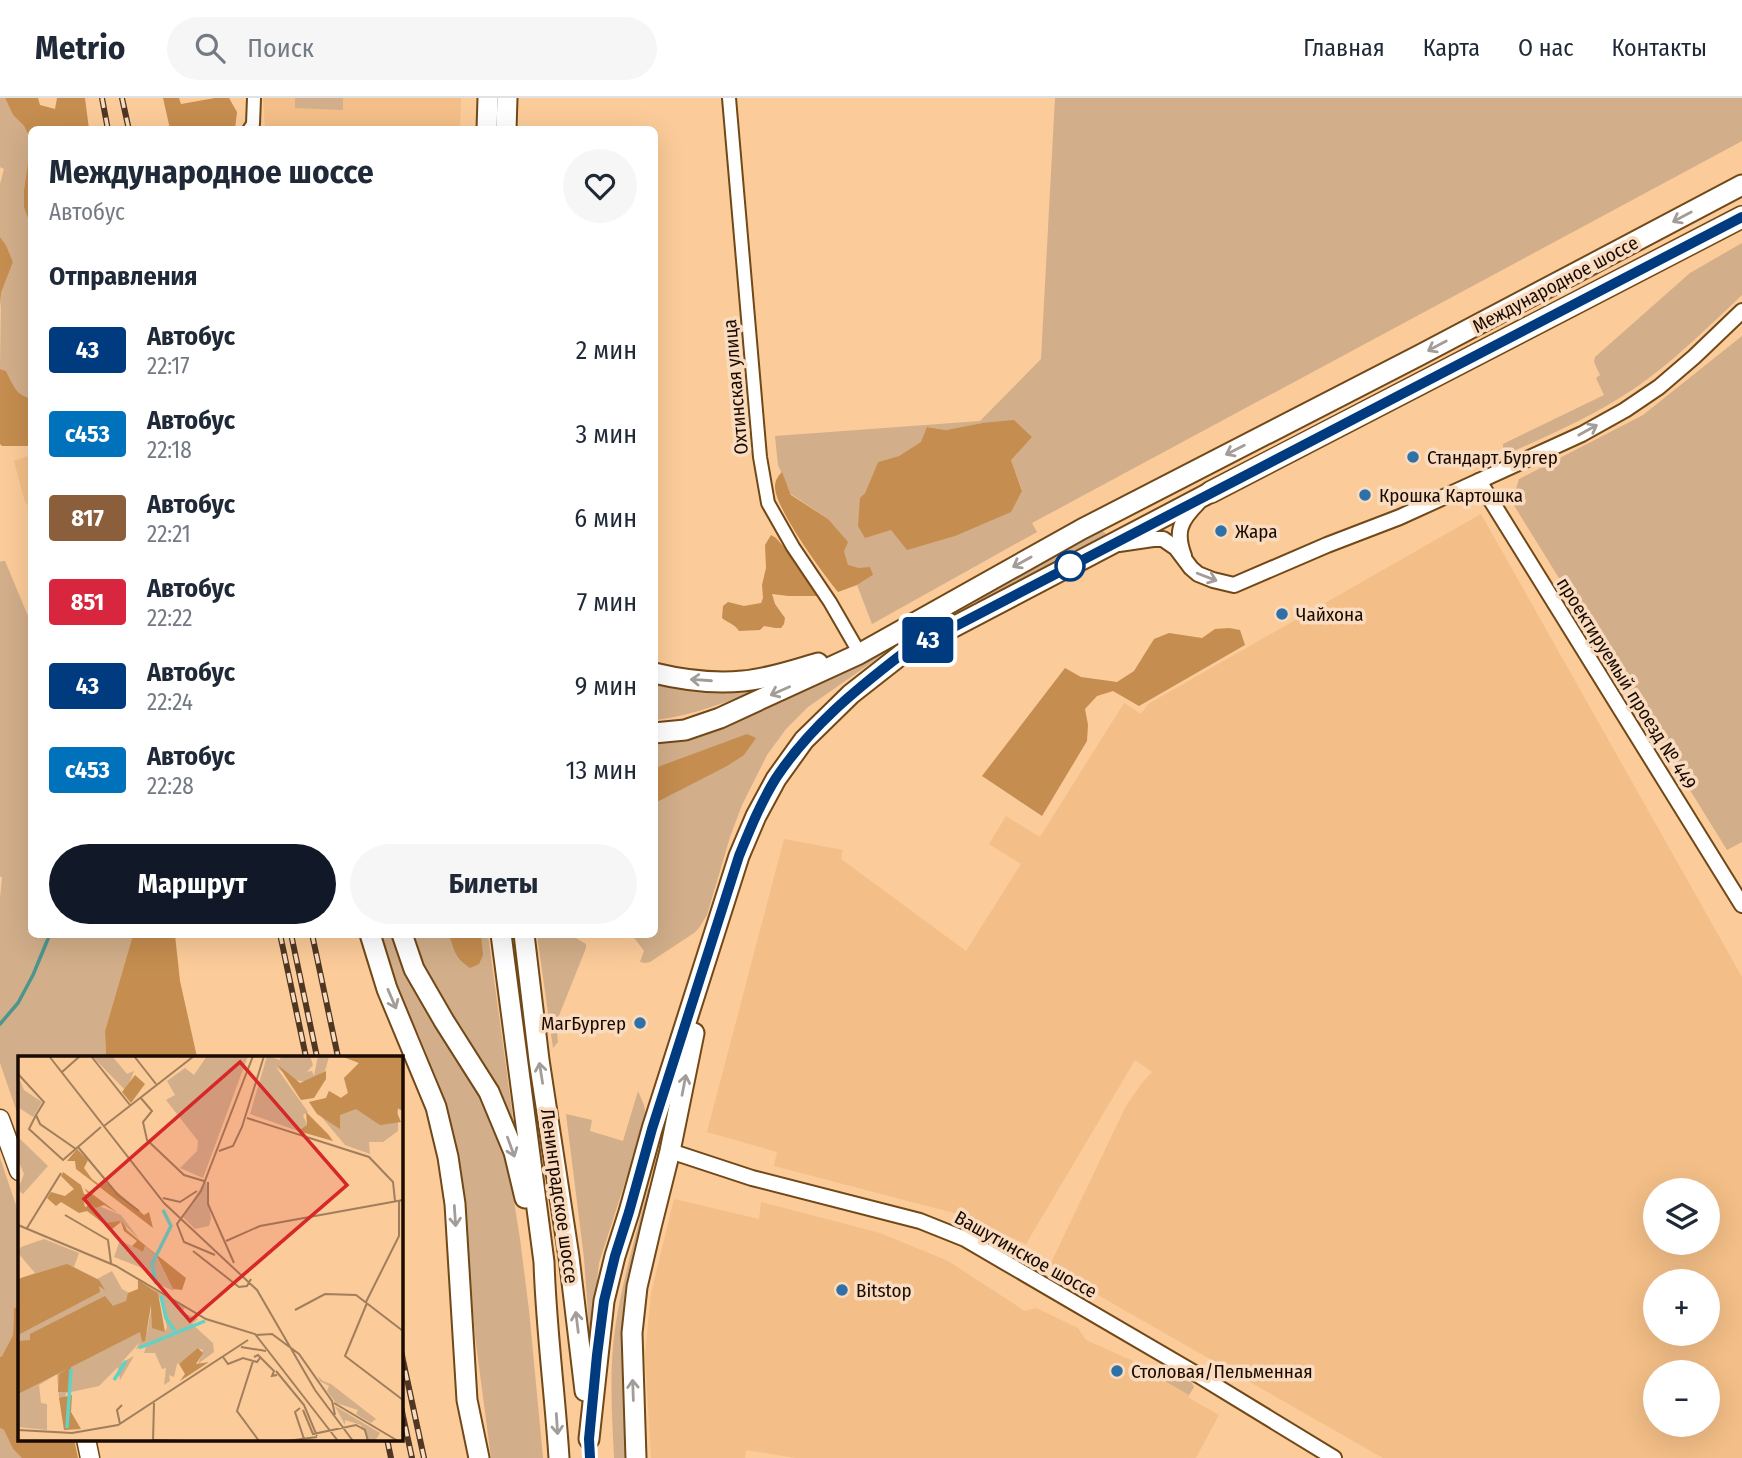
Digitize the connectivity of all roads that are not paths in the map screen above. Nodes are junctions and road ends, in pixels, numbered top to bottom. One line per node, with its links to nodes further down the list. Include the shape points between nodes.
1 (254, 98): 5 (street)
2 (488, 98): 6 (highway)
3 (508, 98): 7 (highway)
4 (729, 98): 16 (street, Охтинская улица, via 760,457 768,503)
5 (252, 126)
6 (487, 126)
7 (506, 126)
8 (1742, 185): 15 (highway, Международное шоссе, one-way to 15, via 1082,529)
9 (1742, 217): 12 (highway, Международное шоссе)
10 (1742, 311): 11 (street, one-way to 10, via 1625,410 1659,387)
11 (1479, 481): 14 (street, one-way to 11, via 1198,574 1234,585); 20 (street, проектируемый проезд № 449)
12 (1210, 493): 13 (highway, Международное шоссе); 14 (street, via 1180,525)
13 (1111, 545): 14 (street, via 1163,539); 19 (highway, Международное шоссе, via 902,654 851,694 804,740 776,779 755,816)
14 (1186, 561)
15 (885, 639): 16 (highway); 18 (highway, Международное шоссе, one-way to 18, via 720,718 685,730)
16 (856, 647): 17 (highway, one-way to 17, via 782,674 743,681)
17 (658, 674)
18 (658, 733)
19 (726, 899): 26 (highway, one-way to 19); 30 (highway, Международное шоссе, via 615,1256 604,1301)
20 (1742, 905)
21 (371, 938): 32 (highway, one-way to 32, via 387,989 436,1107 448,1157 467,1400)
22 (403, 938): 28 (highway, one-way to 28, via 414,969 489,1092 514,1152)
23 (502, 938): 28 (highway, Ленинградское шоссе, via 544,1262)
24 (525, 938): 30 (highway, Ленинградское шоссе, one-way to 24, via 585,1382)
25 (0, 1119): 27 (main road)
26 (670, 1152): 34 (highway, one-way to 26, via 633,1322); 35 (street, Вашутинское шоссе, via 920,1221 965,1239)
27 (18, 1168)
28 (545, 1308): 33 (highway, Ленинградское шоссе, one-way to 33)
29 (86, 1440): 31 (main road)
30 (589, 1448)
31 (90, 1458)
32 (479, 1458)
33 (559, 1458)
34 (636, 1458)
35 (1334, 1458)

